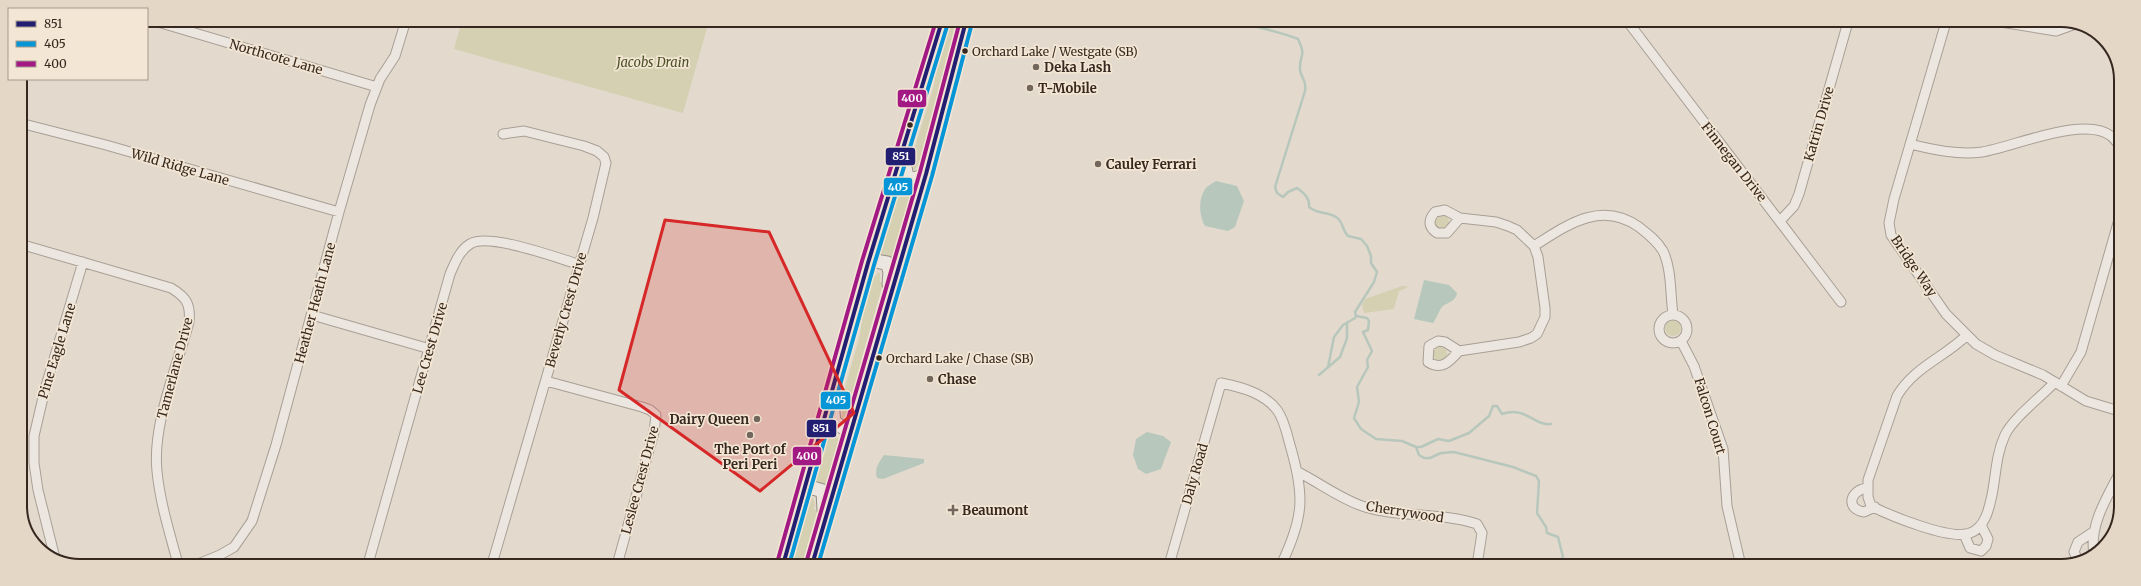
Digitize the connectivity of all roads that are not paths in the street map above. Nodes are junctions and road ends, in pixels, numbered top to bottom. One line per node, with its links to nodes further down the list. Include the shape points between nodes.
1 (175, 27): 10 (street, Northcote Lane)
2 (404, 27): 10 (street, Heather Heath Lane, via 395,56)
3 (940, 27): 15 (main road)
4 (964, 27): 16 (main road)
5 (1632, 27): 19 (street, Finnegan Drive)
6 (1847, 27): 19 (street, Katrin Drive, via 1799,194 1794,206)
7 (1945, 27): 14 (street, Bridge Way)
8 (2032, 27): 9 (street, via 2056,31)
9 (2067, 27)
10 (378, 87): 17 (street, Heather Heath Lane)
11 (27, 125): 17 (street, Wild Ridge Lane)
12 (504, 134): 25 (street, Beverly Crest Drive, via 524,131 545,135 597,151 604,157 604,178)
13 (2114, 140): 14 (street, via 2111,136 2089,130 2055,132 1982,152 1959,153)
14 (1910, 144): 30 (street, Bridge Way, via 1889,223 1891,235 1946,314)
15 (902, 151): 16 (main road, via 907,177 915,179); 24 (main road)
16 (926, 174): 27 (main road)
17 (339, 212): 29 (street, Heather Heath Lane)
18 (1460, 218): 22 (street, via 1508,226 1517,230)
19 (1780, 221): 26 (street, Finnegan Drive)
20 (2114, 237): 35 (street, via 2083,345)
21 (27, 246): 23 (street, Tamerlane Drive)
22 (1534, 246): 28 (street, via 1568,224 1585,218 1609,215 1632,222 1649,234 1662,251 1669,273); 33 (street, via 1545,308 1545,317 1537,334 1519,342)
23 (83, 262): 49 (street, Pine Eagle Lane, via 45,389 34,436 38,490); 51 (street, Tamerlane Drive, via 171,288 182,294 188,303 189,322 160,426 157,452 162,503)
24 (868, 263): 27 (main road, via 881,261 890,267); 36 (main road)
25 (578, 264): 32 (street, Lee Crest Drive, via 496,242 483,240 471,243 459,253 450,274); 34 (street, Beverly Crest Drive)
26 (1841, 302)
27 (887, 308): 38 (main road)
28 (1673, 314): 31 (street, via 1682,317 1687,325 1687,334); 31 (street, via 1664,318 1659,331 1667,342)
29 (312, 315): 32 (street); 52 (street, Heather Heath Lane, via 252,521 234,547)
30 (1967, 335): 35 (street, Bridge Way, via 1976,344 1995,355); 41 (street, via 1913,375 1904,385 1897,396)
31 (1681, 341): 61 (street, Falcon Court, via 1694,366 1723,449 1727,506)
32 (430, 349): 53 (street, Lee Crest Drive)
33 (1459, 351)
34 (546, 381): 54 (street, Beverly Crest Drive); 55 (street, Leslee Crest Drive, via 642,407 656,415 654,432)
35 (2058, 384): 37 (street, Bridge Way, via 2086,401); 44 (street, via 2011,425 2005,436 1999,452 1992,496)
36 (831, 396): 38 (main road, via 834,422 842,428); 42 (main road)
37 (2114, 410)
38 (852, 426): 45 (main road)
39 (1298, 472): 58 (street, Daly Road, via 1278,411 1254,392 1221,383); 59 (street, via 1300,514); 60 (street, Cherrywood, via 1365,507 1467,520 1477,524 1482,533)
40 (2114, 484): 46 (street)
41 (1867, 488): 43 (street, via 1871,506); 43 (street, via 1855,493 1852,499 1853,506 1864,512)
42 (805, 490): 45 (main road, via 813,488 823,491); 56 (main road)
43 (1875, 507): 47 (street, via 1929,528 1946,533)
44 (1981, 526): 47 (street); 47 (street, via 1988,540 1981,550 1970,548)
45 (823, 528): 57 (main road)
46 (2093, 532): 48 (street); 50 (street, via 2078,542 2074,552)
47 (1964, 534)
48 (2093, 548)
49 (53, 552)
50 (2076, 557)
51 (177, 559)
52 (212, 559)
53 (369, 559)
54 (493, 559)
55 (619, 559)
56 (785, 559)
57 (814, 559)
58 (1171, 559)
59 (1284, 559)
60 (1478, 559)
61 (1739, 559)

